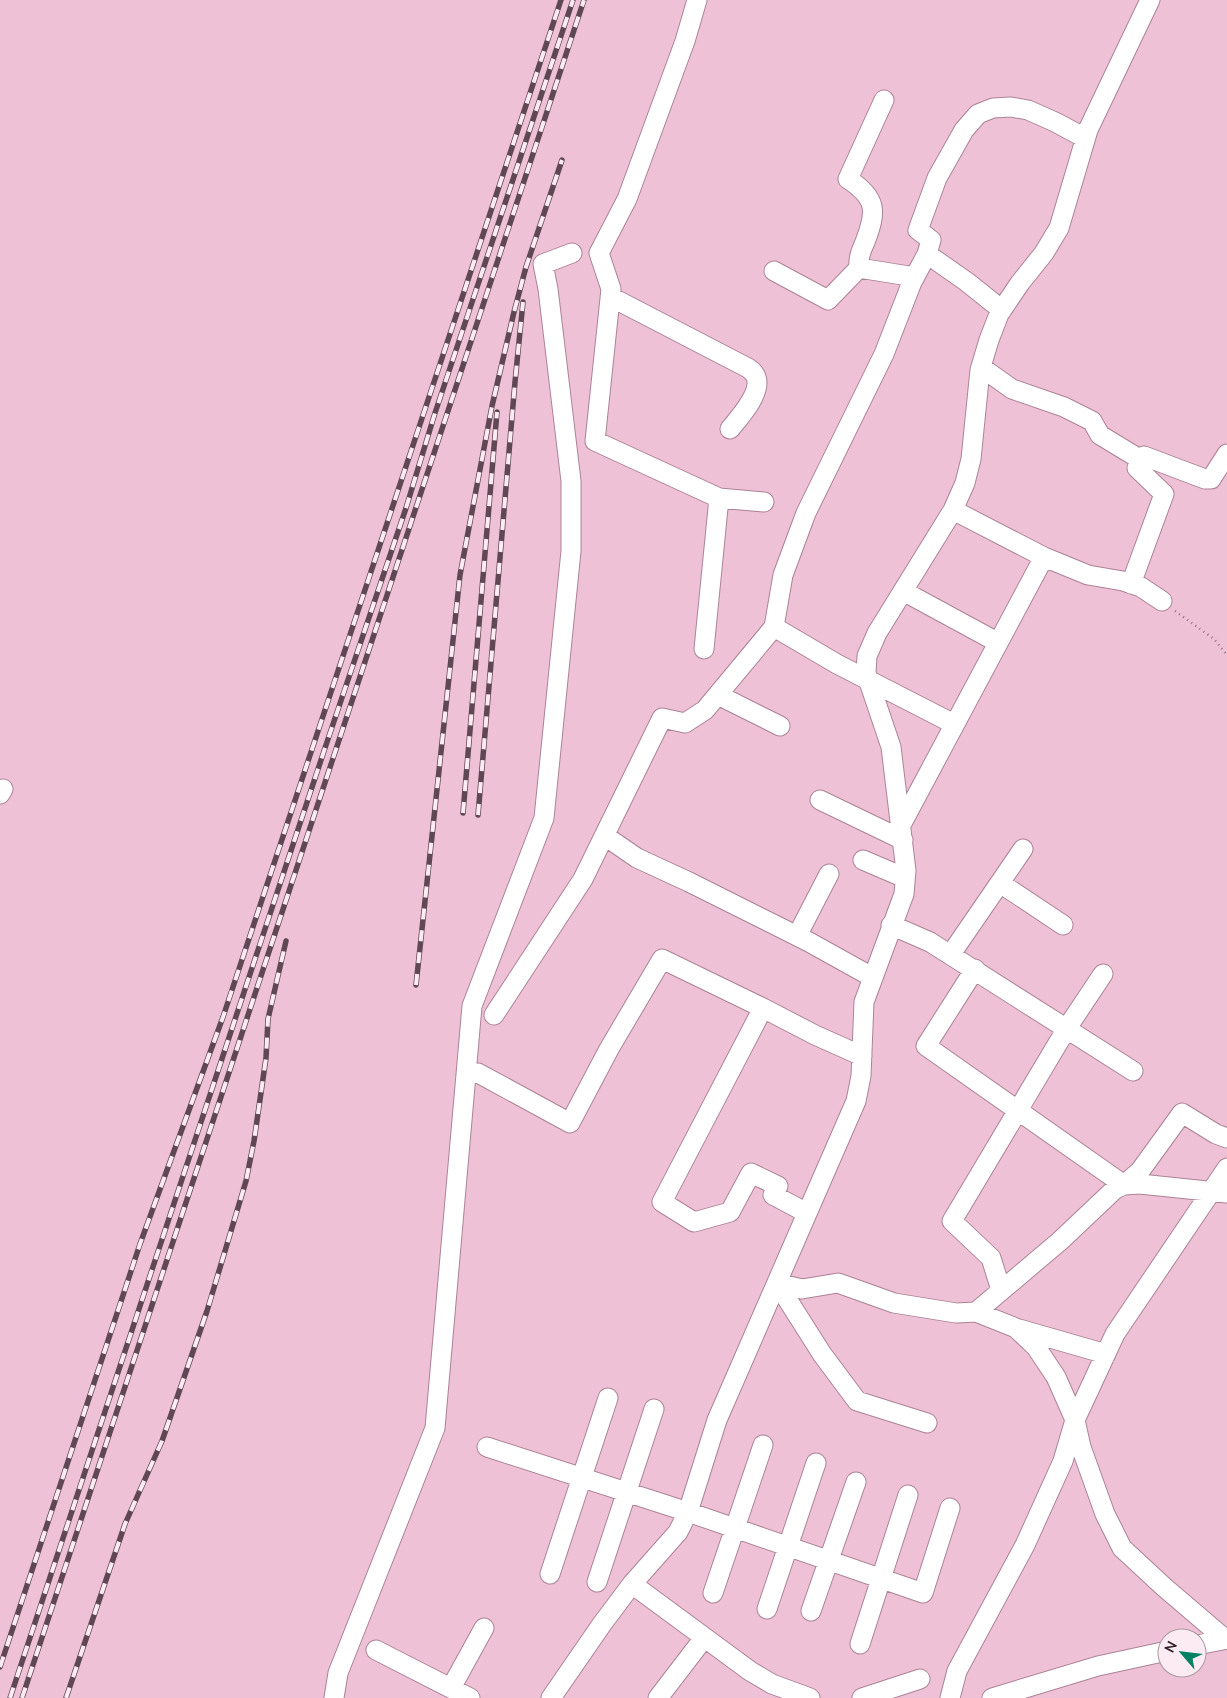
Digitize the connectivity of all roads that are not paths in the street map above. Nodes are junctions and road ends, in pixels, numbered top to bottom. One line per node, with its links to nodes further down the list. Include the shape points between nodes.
1 (698, 0): 10 (street, via 627,199 599,253 612,289)
2 (1150, 0): 4 (street)
3 (884, 100): 7 (street, via 848,179 862,188 870,200 873,217 858,259)
4 (1085, 138): 6 (street, via 1028,110 993,108 978,114 964,130 937,178 918,230 931,240); 11 (street, via 1059,228)
5 (572, 253): 94 (street, via 543,264 571,481 571,551 544,818 472,1006 435,1428 338,1673)
6 (927, 254): 9 (street); 11 (street)
7 (859, 268): 8 (street, via 828,300); 9 (street)
8 (774, 271)
9 (915, 277): 23 (street, via 884,354 806,513 782,575)
10 (611, 297): 13 (street, via 748,368 756,377 757,388); 16 (street, via 596,441)
11 (1002, 310): 12 (street)
12 (981, 367): 15 (street, via 1012,389 1064,407 1092,421 1100,434); 18 (street, via 971,459)
13 (730, 429)
14 (1227, 454): 15 (street, via 1211,479)
15 (1138, 459): 20 (street, via 1164,494)
16 (719, 498): 17 (street); 25 (street)
17 (764, 502)
18 (953, 510): 19 (street); 21 (street)
19 (1044, 557): 20 (street, via 1088,575); 24 (street)
20 (1131, 584): 22 (street)
21 (903, 591): 24 (street); 26 (street, via 867,656)
22 (1162, 601)
23 (774, 627): 26 (street); 27 (street)
24 (998, 642): 28 (street)
25 (704, 649)
26 (868, 680): 28 (street); 31 (street, via 891,747)
27 (718, 695): 29 (street); 32 (street, via 705,710 685,723 662,718)
28 (954, 724): 31 (street)
29 (780, 726)
30 (820, 800): 31 (street)
31 (902, 833): 36 (street)
32 (605, 836): 40 (street, via 637,858); 46 (street, via 584,879)
33 (1023, 849): 37 (street)
34 (864, 860): 36 (street)
35 (828, 874): 40 (street)
36 (906, 878): 38 (street, via 904,894)
37 (1000, 883): 39 (street); 41 (street)
38 (891, 925): 41 (street); 44 (street)
39 (1063, 925)
40 (797, 936): 44 (street)
41 (951, 954): 42 (street)
42 (975, 969): 47 (street); 51 (street, via 926,1046)
43 (1103, 974): 47 (street)
44 (872, 977): 48 (street, via 864,1002)
45 (764, 1008): 48 (street); 50 (street, via 662,959 570,1123); 56 (street, via 662,1202 694,1222 730,1212 751,1173 778,1186 774,1195)
46 (494, 1015)
47 (1067, 1028): 49 (street); 51 (street)
48 (862, 1056): 56 (street, via 856,1101)
49 (1133, 1071)
50 (478, 1073)
51 (1019, 1111): 54 (street); 58 (street, via 952,1221 990,1258)
52 (1227, 1138): 54 (street, via 1182,1112 1140,1171)
53 (1227, 1168): 55 (street)
54 (1124, 1185): 55 (street); 58 (street, via 1096,1204 1060,1241)
55 (1220, 1192): 61 (street, via 1116,1334)
56 (808, 1213): 57 (street)
57 (777, 1283): 59 (street, via 802,1289 838,1283 894,1303 956,1313); 65 (street, via 822,1354 857,1401); 74 (street, via 716,1420)
58 (1001, 1290): 59 (street)
59 (976, 1312): 60 (street)
60 (1016, 1328): 61 (street); 64 (street, via 1036,1347 1056,1377)
61 (1106, 1354): 64 (street)
62 (608, 1398): 69 (street)
63 (654, 1409): 71 (street)
64 (1075, 1420): 87 (street, via 1105,1514 1122,1548); 100 (street, via 1063,1461 1024,1545 957,1671)
65 (927, 1423)
66 (763, 1446): 75 (street)
67 (487, 1447): 69 (street)
68 (816, 1463): 76 (street)
69 (581, 1478): 71 (street); 78 (street)
70 (856, 1482): 77 (street)
71 (627, 1492): 74 (street); 80 (street)
72 (908, 1495): 79 (street)
73 (950, 1508): 79 (street, via 923,1593)
74 (688, 1512): 75 (street); 81 (street, via 678,1532)
75 (735, 1528): 76 (street); 82 (street)
76 (788, 1547): 77 (street); 83 (street)
77 (828, 1561): 79 (street); 84 (street)
78 (550, 1574)
79 (881, 1580): 89 (street)
80 (597, 1582)
81 (632, 1584): 86 (street); 96 (street)
82 (713, 1593)
83 (767, 1609)
84 (811, 1610)
85 (484, 1628): 93 (street)
86 (704, 1638): 97 (street); 98 (street, via 772,1684)
87 (1226, 1639): 88 (street)
88 (1207, 1643)
89 (860, 1644)
90 (376, 1650): 93 (street)
91 (1157, 1653): 101 (street, via 1098,1666)
92 (920, 1679): 99 (street)
93 (451, 1688): 95 (street)
94 (334, 1696)
95 (470, 1698)
96 (551, 1698)
97 (658, 1698)
98 (810, 1698)
99 (862, 1698)
100 (950, 1698)
101 (992, 1698)

